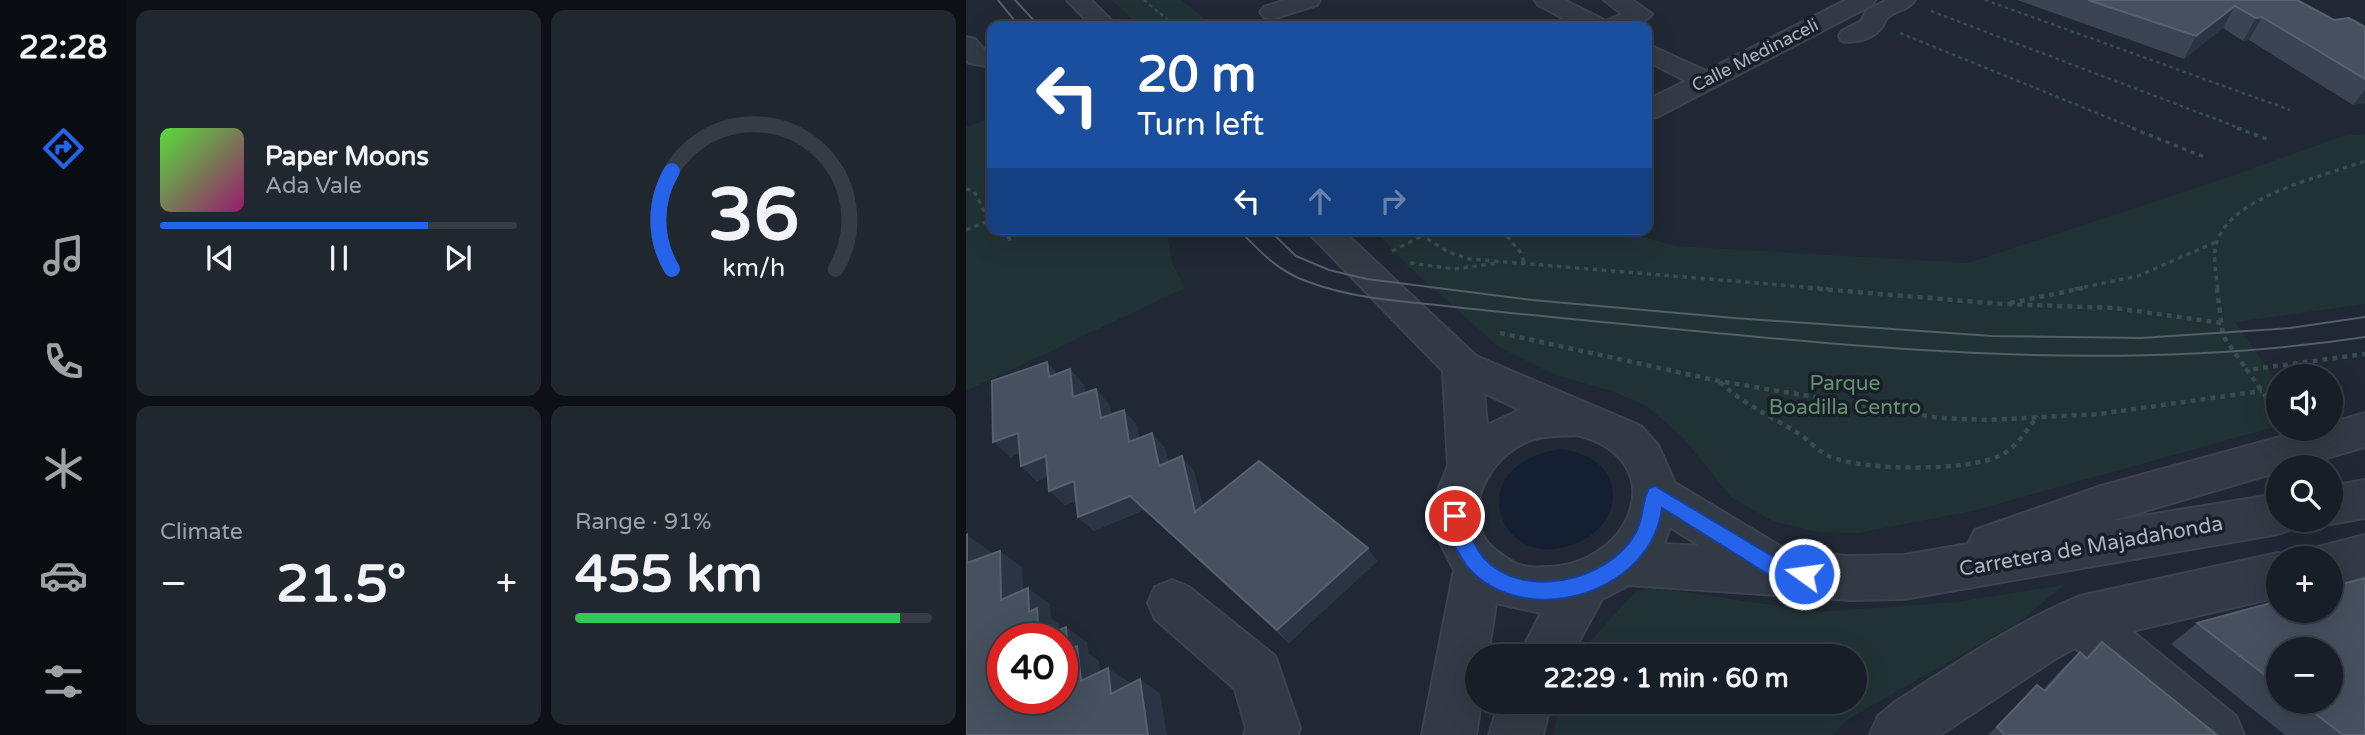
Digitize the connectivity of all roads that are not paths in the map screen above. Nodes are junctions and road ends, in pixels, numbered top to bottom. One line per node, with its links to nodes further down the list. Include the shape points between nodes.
1 (1078, 0): 8 (street)
2 (1309, 0): 7 (street)
3 (1546, 0): 9 (street)
4 (1615, 0): 10 (street, via 1640,14)
5 (1864, 0): 15 (street, Calle Medinaceli)
6 (1915, 5): 12 (street, via 1875,15 1872,25)
7 (1272, 12)
8 (1100, 21)
9 (1588, 21)
10 (1625, 21)
11 (966, 44): 14 (street, via 978,58)
12 (1826, 48)
13 (1652, 54): 15 (street)
14 (987, 59)
15 (1705, 80): 16 (street, Calle Medinaceli)
16 (1652, 108)
17 (1327, 235): 18 (street)
18 (1462, 366): 19 (street); 25 (street)
19 (1577, 419): 25 (street, via 1544,420 1512,430); 26 (street, via 1628,439 1650,472)
20 (2365, 430): 21 (street, Carretera de Majadahonda)
21 (2343, 431)
22 (2266, 441): 35 (street, Carretera de Majadahonda)
23 (2310, 441): 24 (street, Carretera de Majadahonda, via 2348,456)
24 (2365, 453)
25 (1469, 466): 32 (street, via 1455,516 1460,538)
26 (1655, 494): 33 (street, Carretera de Majadahonda); 34 (street, via 1652,518 1641,542)
27 (2365, 499): 28 (street)
28 (2343, 503)
29 (2266, 516): 35 (street, Carretera de Majadahonda)
30 (2365, 556): 31 (street)
31 (2343, 561)
32 (1478, 566): 34 (street, via 1507,584 1545,591); 43 (street)
33 (1781, 572): 34 (street, Carretera de Majadahonda); 35 (street, Carretera de Majadahonda)
34 (1603, 574): 39 (street)
35 (1904, 577)
36 (2266, 578): 38 (street)
37 (1172, 603): 42 (street, via 1257,674 1273,728)
38 (2080, 620): 41 (street, via 2037,641); 45 (street)
39 (1553, 644)
40 (1522, 714): 44 (street)
41 (1912, 730)
42 (1271, 735)
43 (1450, 735)
44 (1517, 735)
45 (2217, 735)

